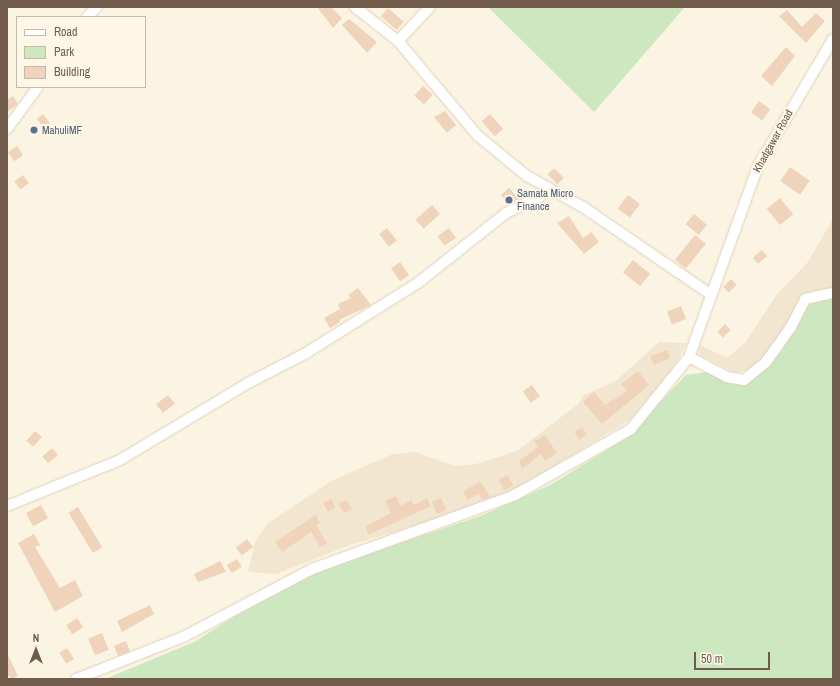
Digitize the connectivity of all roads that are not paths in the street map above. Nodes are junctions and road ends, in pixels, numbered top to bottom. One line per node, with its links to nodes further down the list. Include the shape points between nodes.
1 (97, 7): 4 (street)
2 (355, 7): 6 (street, via 388,37)
3 (430, 7): 6 (street)
4 (88, 16)
5 (833, 39): 11 (street, Khadgawar Road, via 758,166)
6 (398, 41): 9 (street, via 478,136 527,176)
7 (37, 88): 8 (street)
8 (7, 129)
9 (548, 187): 11 (street); 13 (street, via 532,200 506,213 419,282 306,353 248,383 120,460)
10 (833, 293): 12 (street, via 805,299 791,327 766,362 744,380 727,378)
11 (710, 294): 12 (street, Khadgawar Road)
12 (690, 357): 14 (street, via 631,429 515,495 312,569 182,637)
13 (7, 506)
14 (76, 679)

